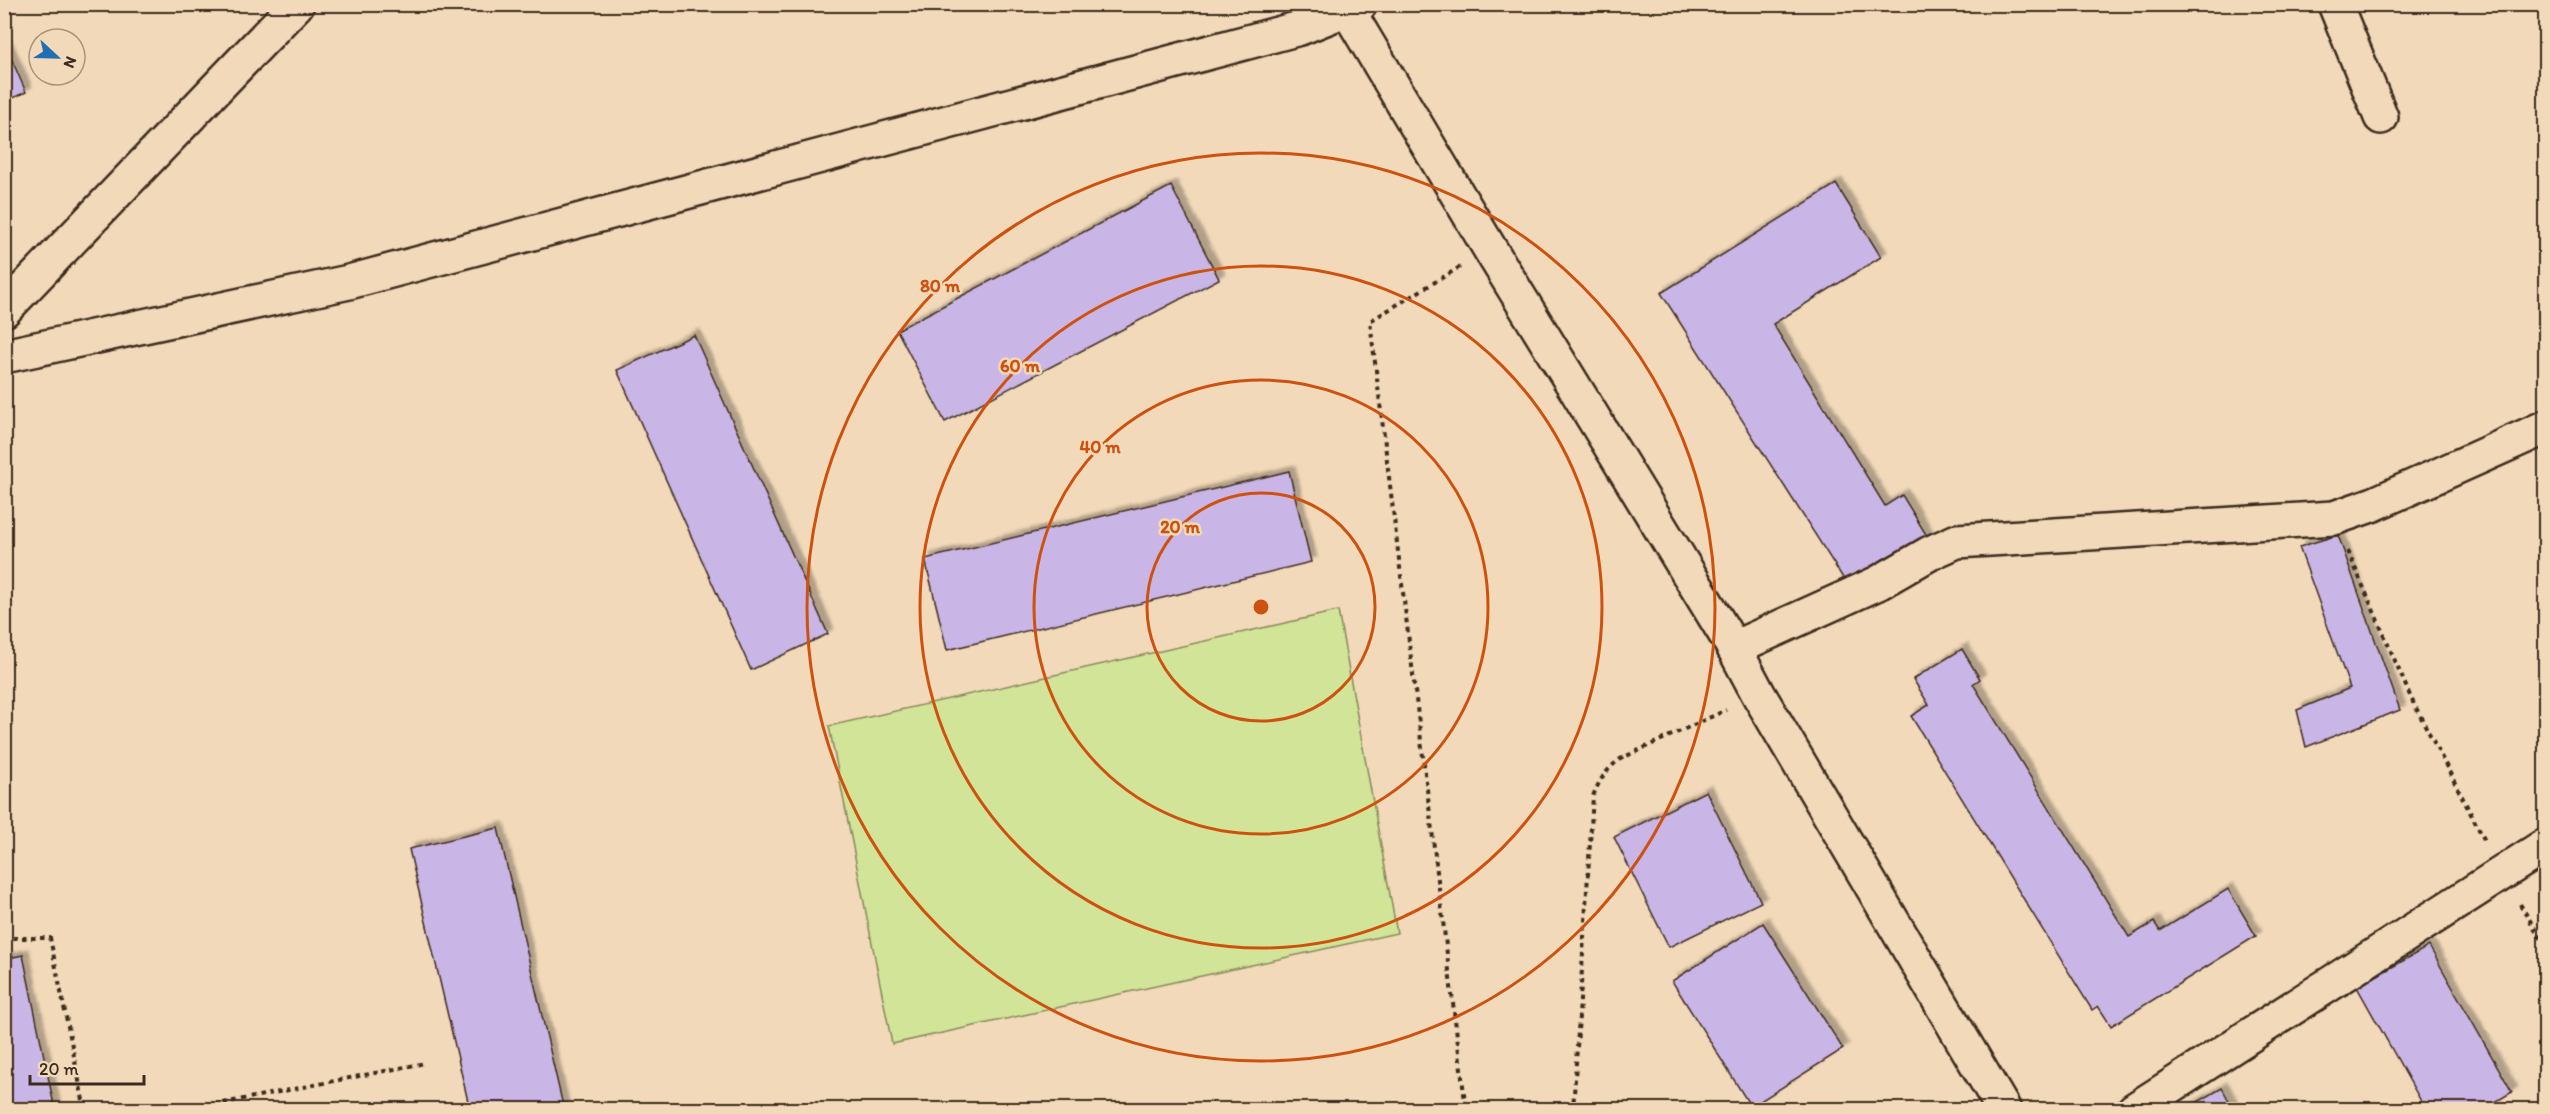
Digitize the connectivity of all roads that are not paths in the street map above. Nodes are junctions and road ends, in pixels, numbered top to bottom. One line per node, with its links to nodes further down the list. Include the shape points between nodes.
1 (297, 4): 6 (street)
2 (2335, 4): 5 (street)
3 (1353, 7): 4 (street); 9 (street, via 1490,249)
4 (1296, 16): 7 (street, via 349,282)
5 (2381, 117)
6 (4, 310)
7 (4, 356)
8 (2546, 428): 9 (street, via 2334,518 1958,541 1870,587)
9 (1734, 648): 11 (street)
10 (2546, 845): 12 (street)
11 (2004, 1110)
12 (2134, 1110)

